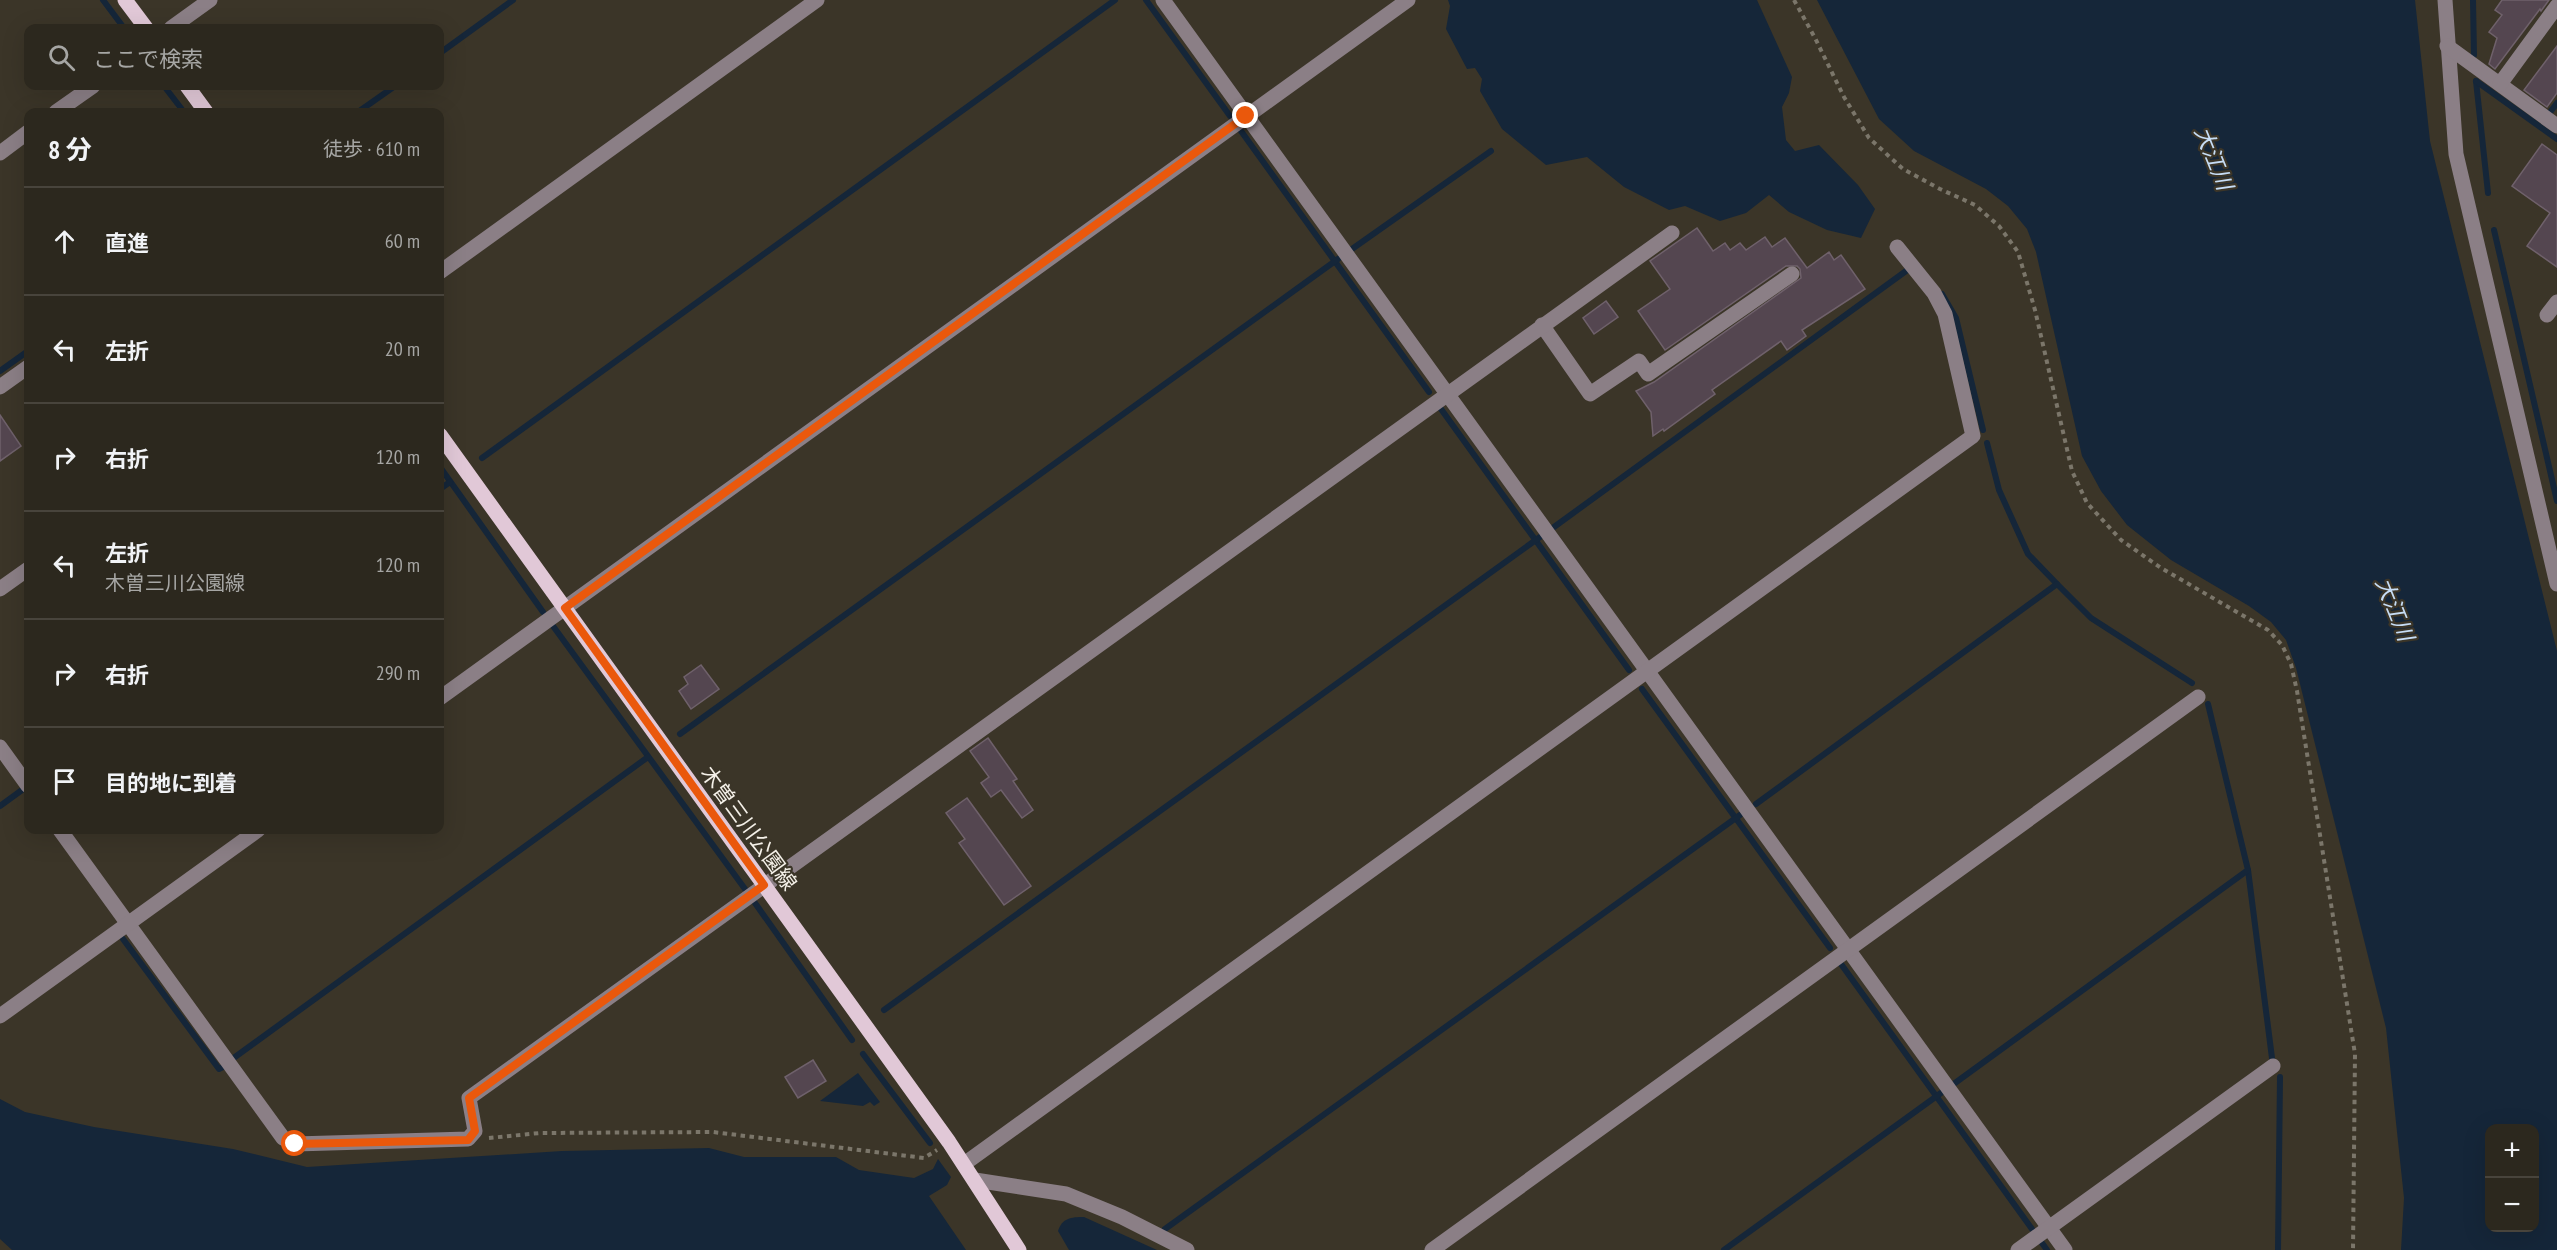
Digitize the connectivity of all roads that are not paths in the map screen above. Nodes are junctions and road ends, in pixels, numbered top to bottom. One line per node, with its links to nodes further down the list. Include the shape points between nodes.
1 (125, 0): 8 (main road)
2 (210, 0): 9 (street)
3 (817, 0): 22 (street)
4 (1163, 0): 16 (street)
5 (1408, 0): 16 (street)
6 (2445, 0): 10 (street)
7 (2557, 6): 11 (street)
8 (143, 24)
9 (177, 24)
10 (2447, 46): 11 (street); 32 (street, via 2456,154)
11 (2500, 84): 17 (street)
12 (87, 90): 14 (street)
13 (190, 90): 15 (main road)
14 (62, 108)
15 (203, 108)
16 (1246, 116): 29 (street); 34 (street)
17 (2557, 126)
18 (24, 135): 19 (street)
19 (0, 153)
20 (1672, 233): 26 (street)
21 (1897, 246): 35 (street, via 1934,293 1945,314 1973,436)
22 (444, 269)
23 (1792, 274): 26 (street, via 1648,374 1639,361 1590,394)
24 (2557, 302): 25 (street)
25 (2547, 315)
26 (1542, 325): 29 (street)
27 (24, 370): 28 (street)
28 (0, 387)
29 (1446, 393): 35 (street); 42 (street)
30 (444, 441): 34 (main road, 木曽三川公園線)
31 (24, 572): 33 (street)
32 (2557, 584)
33 (0, 589)
34 (565, 608): 36 (street); 42 (main road, 木曽三川公園線)
35 (1647, 672): 44 (street); 47 (street)
36 (444, 695)
37 (2198, 697): 44 (street)
38 (0, 747): 39 (street)
39 (24, 780)
40 (63, 834): 43 (street)
41 (252, 834): 43 (street)
42 (764, 885): 43 (street, via 469,1098 475,1131 468,1140 295,1144 283,1138); 47 (main road, 木曽三川公園線)
43 (128, 923): 45 (street)
44 (1847, 950): 49 (street); 52 (street)
45 (0, 1016)
46 (2273, 1066): 49 (street)
47 (964, 1164): 48 (main road, 木曽三川公園線)
48 (975, 1180): 50 (main road, 木曽三川公園線); 51 (street, via 1066,1194)
49 (2049, 1228): 53 (street); 54 (street)
50 (1019, 1250)
51 (1187, 1250)
52 (1432, 1250)
53 (2018, 1250)
54 (2065, 1250)

